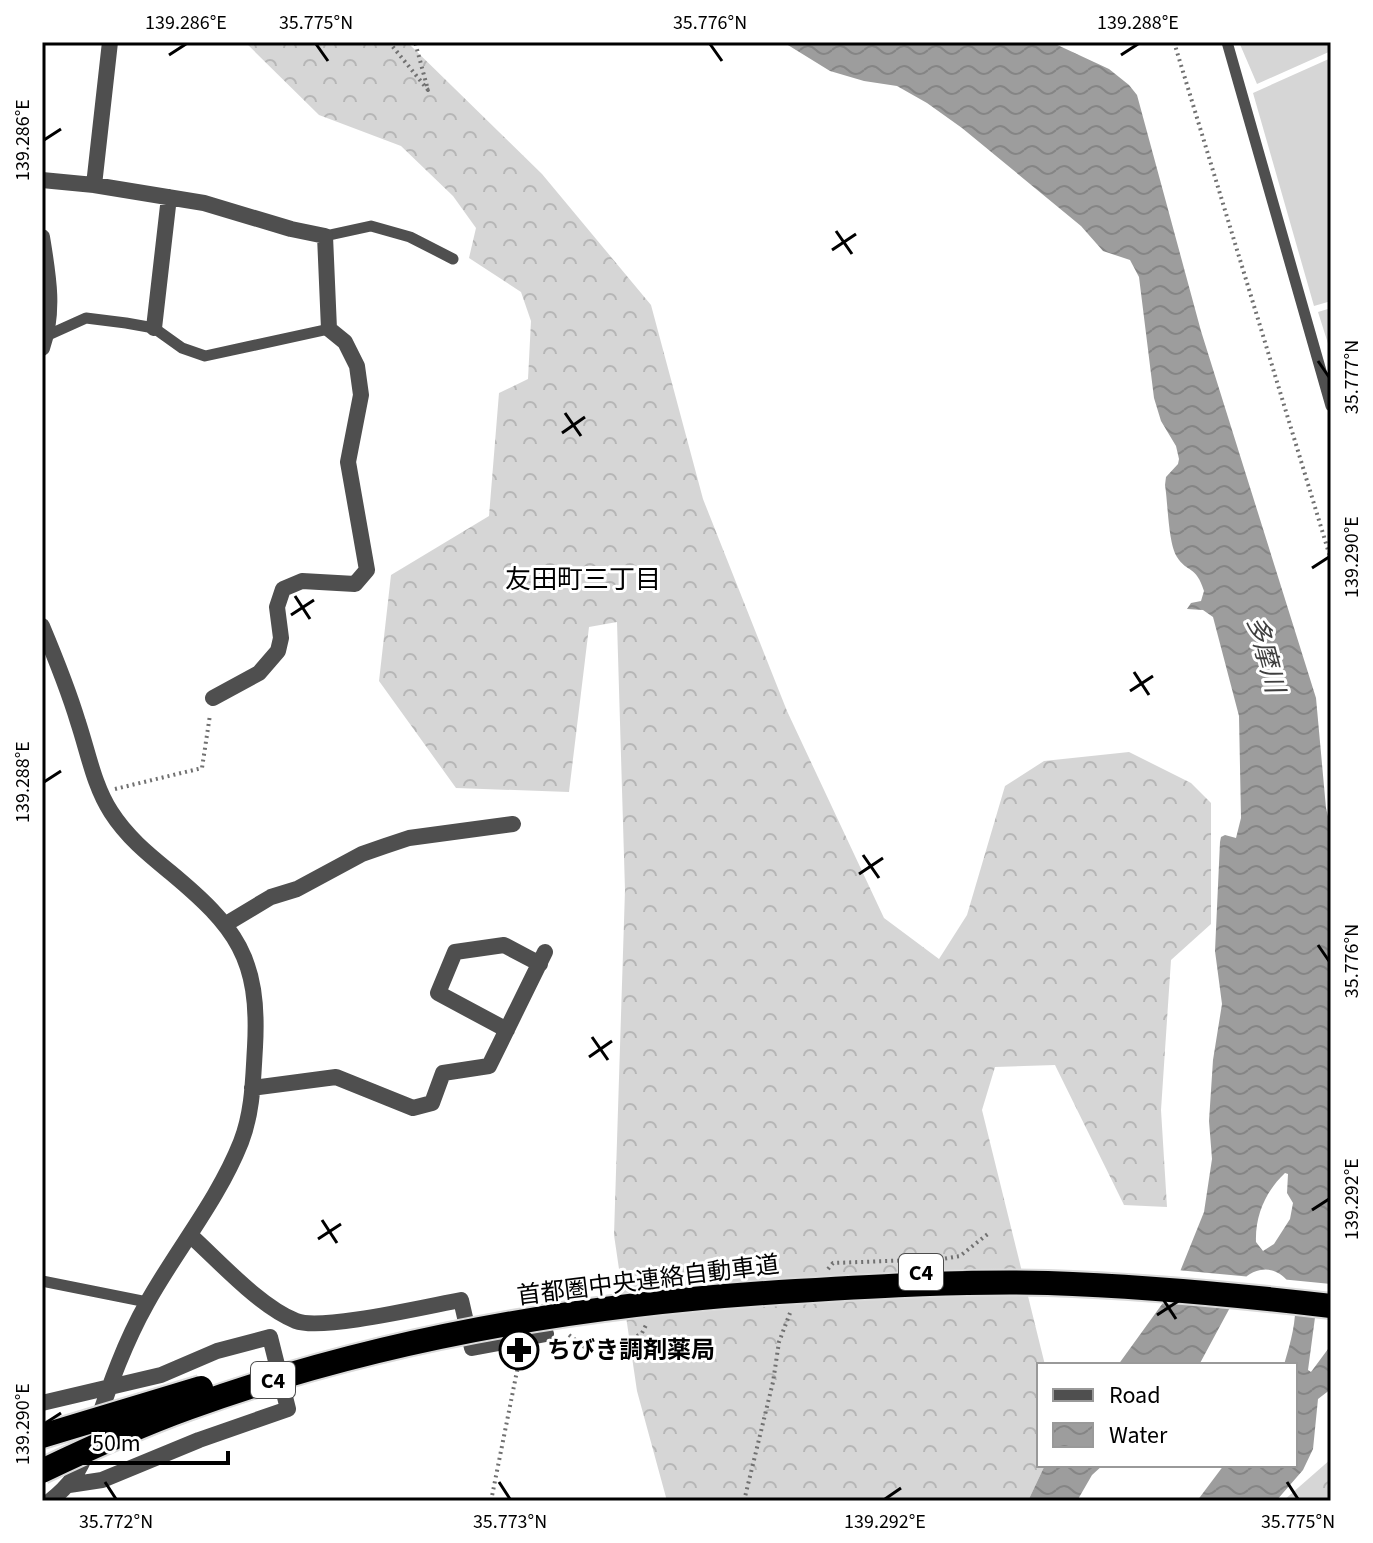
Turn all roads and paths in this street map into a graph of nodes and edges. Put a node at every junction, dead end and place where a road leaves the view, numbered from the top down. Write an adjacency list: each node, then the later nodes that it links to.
1 (110, 42): 7 (street)
2 (389, 42): 3 (path)
3 (415, 42)
4 (1174, 42): 16 (path)
5 (1227, 42): 15 (lane)
6 (42, 180): 7 (street)
7 (94, 185): 8 (street)
8 (169, 197): 9 (street); 12 (street)
9 (325, 236): 11 (lane); 13 (street)
10 (42, 237): 14 (street)
11 (453, 259)
12 (154, 328): 13 (lane); 14 (lane)
13 (329, 329): 18 (street)
14 (44, 342)
15 (1331, 406)
16 (1331, 560)
17 (42, 626): 19 (street)
18 (213, 698): 19 (path)
19 (101, 793): 21 (street)
20 (513, 824): 21 (street)
21 (226, 924): 23 (street)
22 (507, 1030): 22 (street); 23 (street)
23 (252, 1088): 24 (street)
24 (190, 1235): 27 (street); 30 (street)
25 (42, 1281): 27 (lane)
26 (1331, 1294): 33 (highway, 首都圏中央連絡自動車道 / C4, bridge)
27 (147, 1302): 31 (street)
28 (1331, 1306): 34 (highway, 首都圏中央連絡自動車道 / C4, bridge)
29 (792, 1310): 38 (path)
30 (546, 1334): 37 (path)
31 (108, 1390): 32 (street); 35 (street); 35 (street)
32 (42, 1403)
33 (42, 1436)
34 (42, 1471)
35 (69, 1485): 36 (street)
36 (50, 1501)
37 (491, 1501)
38 (744, 1501)

